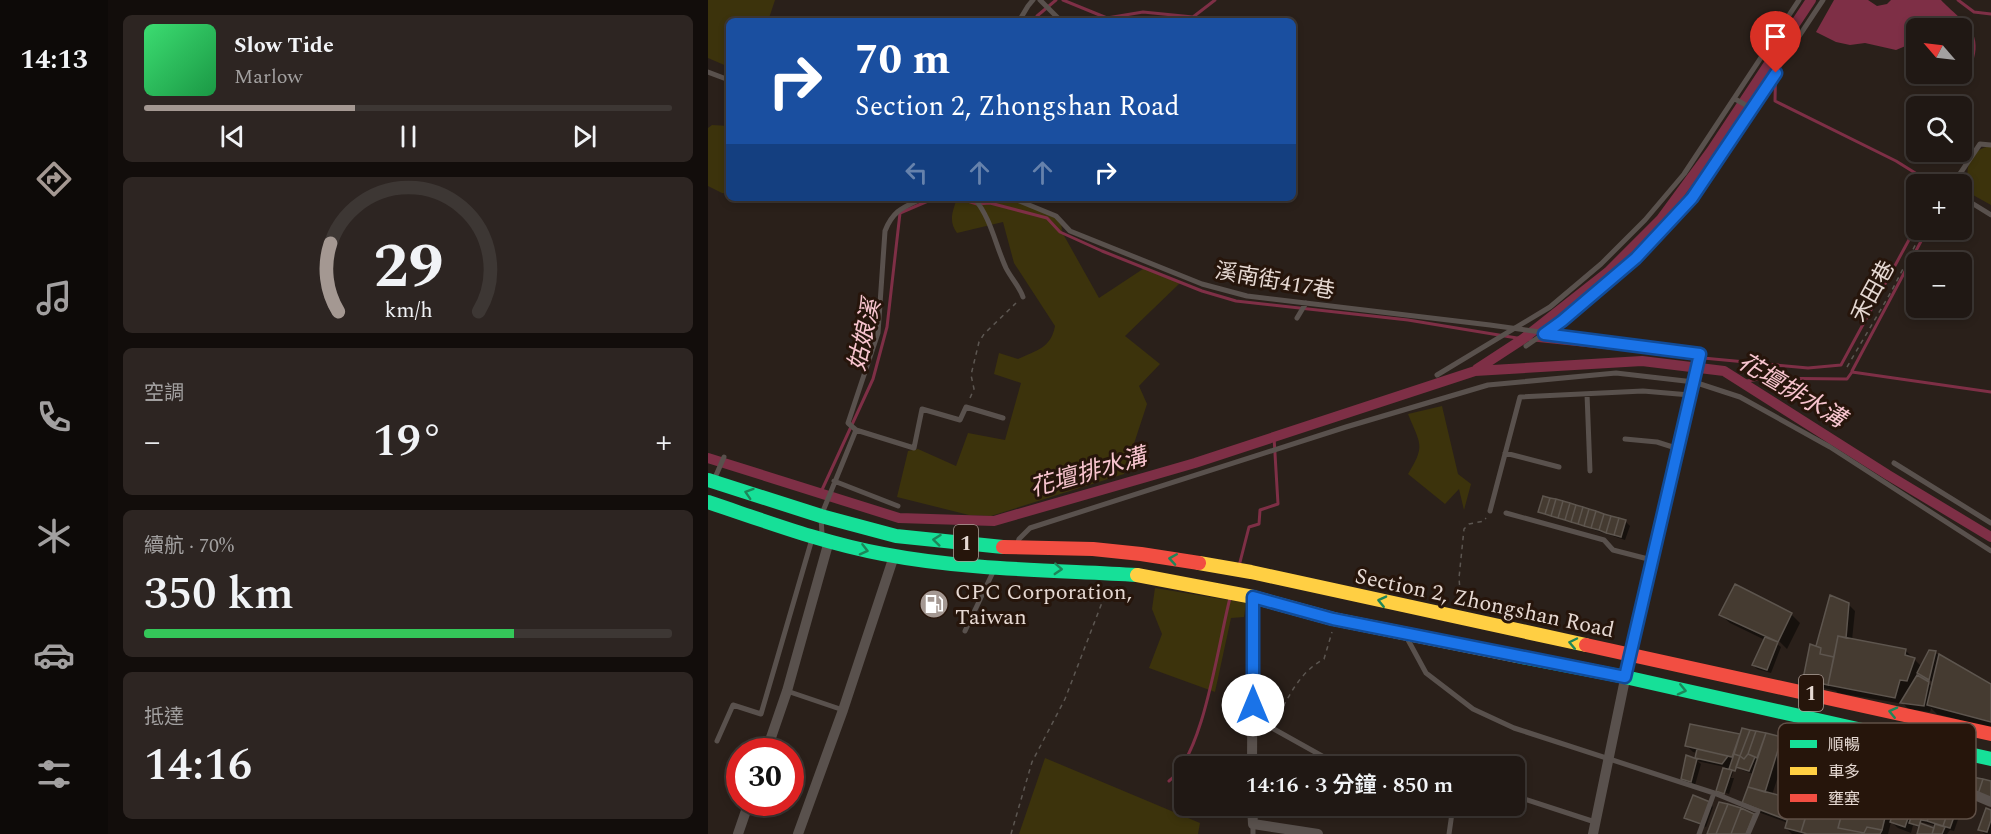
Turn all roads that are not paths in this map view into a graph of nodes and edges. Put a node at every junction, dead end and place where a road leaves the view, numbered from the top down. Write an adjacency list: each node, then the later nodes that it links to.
1 (1033, 0): 5 (lane)
2 (1040, 0): 6 (lane)
3 (1799, 0): 9 (lane)
4 (1823, 0): 10 (lane)
5 (1021, 18)
6 (1058, 18)
7 (708, 72): 8 (lane)
8 (726, 79)
9 (1735, 99): 10 (lane); 21 (lane)
10 (1753, 109): 22 (lane)
11 (1991, 145): 12 (lane)
12 (1960, 174)
13 (918, 201): 30 (lane)
14 (977, 201): 18 (lane)
15 (1019, 201): 19 (lane, 溪南街417巷)
16 (1972, 203): 17 (lane)
17 (1991, 215)
18 (1023, 297)
19 (1306, 303): 20 (lane); 21 (lane, 溪南街417巷)
20 (1297, 318)
21 (1515, 330): 22 (lane, 溪南街417巷); 25 (lane)
22 (1544, 334): 23 (lane); 24 (lane, 溪南街417巷)
23 (1527, 346)
24 (1700, 354): 26 (street)
25 (1437, 375)
26 (1694, 382): 28 (street); 47 (lane); 48 (lane)
27 (1587, 394): 28 (lane); 33 (lane); 37 (lane)
28 (1691, 395): 32 (street)
29 (1003, 418): 30 (lane)
30 (856, 430): 39 (lane)
31 (1625, 440): 32 (lane)
32 (1678, 448): 50 (street)
33 (1505, 453): 36 (lane); 42 (lane)
34 (724, 457): 38 (lane)
35 (1894, 463): 45 (lane)
36 (1559, 467)
37 (1590, 471)
38 (711, 481): 44 (main road, 1, one-way to 38)
39 (834, 481): 41 (lane); 44 (lane)
40 (708, 502): 46 (main road, 1)
41 (898, 506)
42 (1490, 511)
43 (1506, 513): 50 (lane)
44 (821, 516): 46 (lane); 47 (main road, 1, one-way to 44)
45 (1991, 523)
46 (821, 539): 49 (main road, 1, one-way to 49); 57 (street); 65 (lane)
47 (1017, 548): 53 (main road, Section 2, Zhongshan Road / 1, one-way to 47)
48 (1991, 551)
49 (894, 556): 51 (main road, 1); 58 (street)
50 (1652, 560): 56 (street)
51 (996, 566): 52 (main road, 1, one-way to 52); 54 (lane)
52 (1249, 596): 53 (main road, Section 2, Zhongshan Road / 1); 61 (street)
53 (1333, 605): 55 (main road, Section 2, Zhongshan Road / 1); 56 (main road, Section 2, Zhongshan Road / 1, one-way to 53)
54 (965, 631)
55 (1404, 633): 56 (main road, Section 2, Zhongshan Road / 1); 69 (lane)
56 (1627, 666): 59 (main road, Section 2, Zhongshan Road / 1, one-way to 59); 60 (main road, Section 2, Zhongshan Road / 1, one-way to 56); 69 (street)
57 (787, 691): 58 (lane); 64 (street)
58 (843, 710): 80 (street)
59 (1835, 723)
60 (1932, 723)
61 (1252, 727): 66 (street); 67 (lane)
62 (1976, 731): 63 (main road, Section 2, Zhongshan Road / 1, one-way to 62)
63 (1991, 734)
64 (771, 738)
65 (717, 741)
66 (1252, 756)
67 (1322, 756)
68 (1976, 756): 70 (main road, Section 2, Zhongshan Road / 1)
69 (1609, 759): 71 (lane); 77 (street)
70 (1991, 759)
71 (1714, 793): 84 (lane); 85 (lane)
72 (1976, 796): 74 (street)
73 (1525, 799): 77 (lane)
74 (1991, 802)
75 (744, 816): 79 (street)
76 (1452, 816): 82 (lane)
77 (1595, 822): 83 (street)
78 (1253, 829): 81 (street)
79 (738, 834)
80 (798, 834)
81 (1318, 834)
82 (1449, 834)
83 (1593, 834)
84 (1699, 834)
85 (1748, 834)

